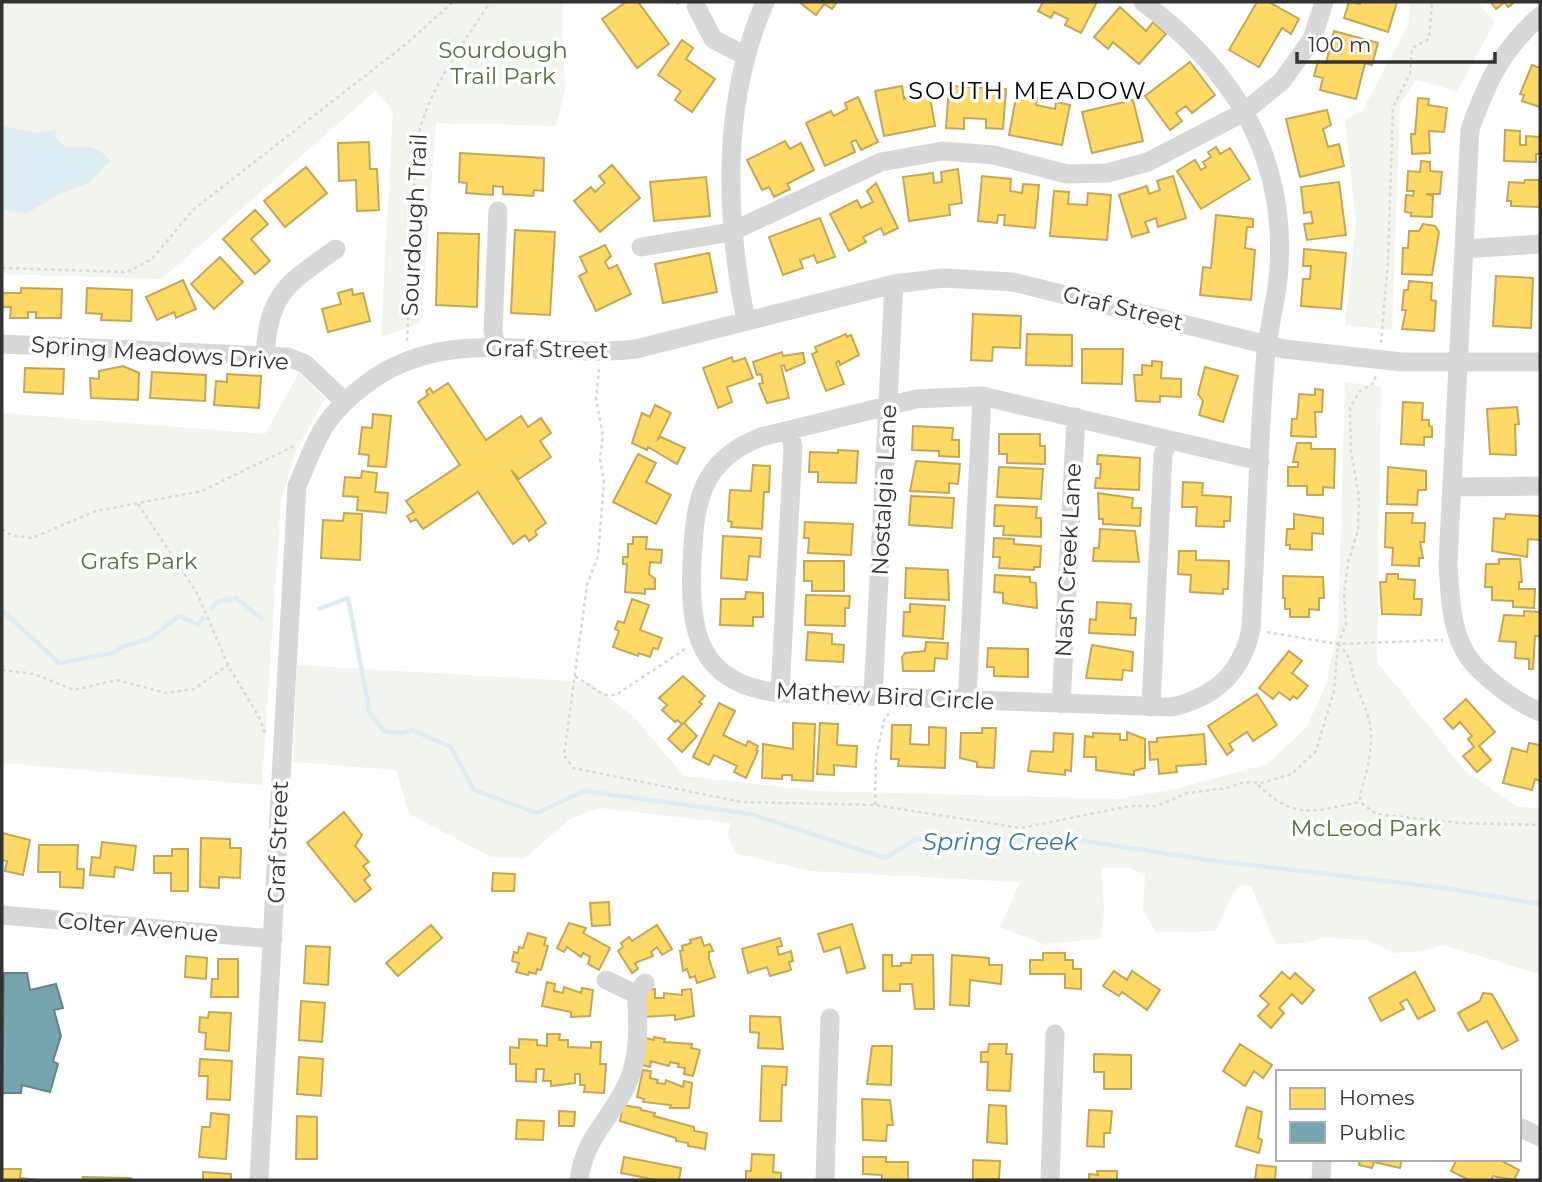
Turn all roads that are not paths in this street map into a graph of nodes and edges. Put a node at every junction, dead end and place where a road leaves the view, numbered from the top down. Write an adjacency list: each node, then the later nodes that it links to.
1 (765, 2): 6 (street)
2 (1143, 2): 7 (street, Mathew Bird Circle)
3 (1324, 2): 7 (street)
4 (696, 6): 6 (street)
5 (1540, 16): 13 (street)
6 (746, 56): 9 (street)
7 (1244, 112): 9 (street); 17 (street, Mathew Bird Circle)
8 (498, 211): 18 (street)
9 (731, 232): 11 (street); 15 (street)
10 (1540, 244): 13 (street)
11 (641, 247)
12 (336, 249): 19 (street)
13 (1464, 249): 20 (street)
14 (894, 284): 15 (street, Graf Street); 17 (street, Graf Street); 24 (street, Nostalgia Lane)
15 (746, 321): 18 (street, Graf Street)
16 (2, 344): 19 (street, Spring Meadows Drive)
17 (1266, 345): 20 (street, Graf Street); 28 (street, Mathew Bird Circle)
18 (496, 347): 23 (street, Graf Street)
19 (265, 356): 23 (street, Spring Meadows Drive)
20 (1458, 362): 21 (street, Graf Street); 30 (street)
21 (1540, 362)
22 (982, 396): 24 (street, Mathew Bird Circle); 25 (street, Mathew Bird Circle); 33 (street)
23 (344, 401): 38 (street, Graf Street)
24 (888, 405): 26 (street, Mathew Bird Circle); 32 (street, Nostalgia Lane)
25 (1076, 416): 27 (street, Mathew Bird Circle); 34 (street, Nash Creek Lane)
26 (789, 430): 31 (street); 31 (street, Mathew Bird Circle)
27 (1168, 440): 28 (street, Mathew Bird Circle); 35 (street)
28 (1260, 461): 35 (street, Mathew Bird Circle)
29 (1540, 486): 30 (street)
30 (1452, 487): 36 (street)
31 (780, 693): 32 (street, Mathew Bird Circle)
32 (873, 696): 33 (street, Mathew Bird Circle)
33 (967, 701): 34 (street, Mathew Bird Circle)
34 (1061, 704): 35 (street, Mathew Bird Circle)
35 (1151, 707)
36 (1540, 712)
37 (2, 915): 38 (street, Colter Avenue)
38 (273, 939): 45 (street, Graf Street)
39 (606, 980): 46 (street)
40 (831, 1018): 47 (street)
41 (1055, 1034): 48 (street)
42 (1521, 1127): 43 (street)
43 (1540, 1137)
44 (1322, 1161): 49 (street)
45 (259, 1180)
46 (579, 1180)
47 (825, 1180)
48 (1050, 1180)
49 (1321, 1180)

